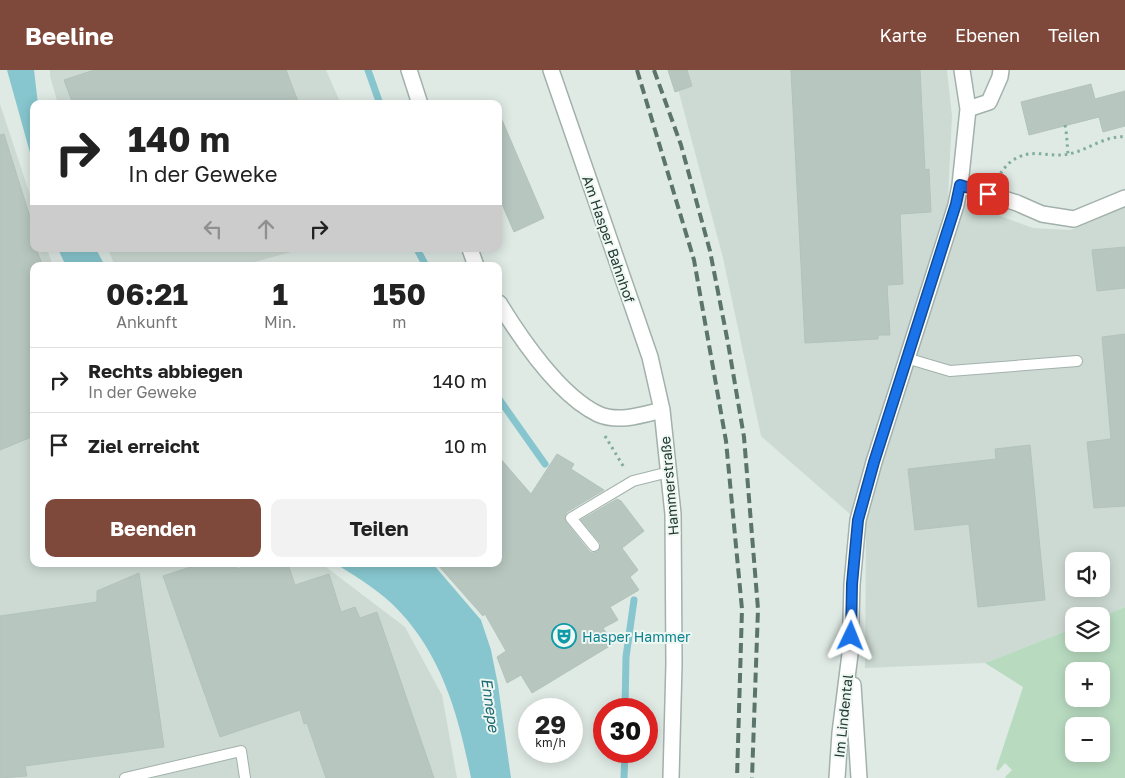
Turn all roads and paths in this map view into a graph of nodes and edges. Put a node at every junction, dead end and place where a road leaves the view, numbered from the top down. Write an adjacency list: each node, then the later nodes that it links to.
1 (409, 70): 5 (street)
2 (551, 70): 17 (street, Am Hasper Bahnhof)
3 (962, 70): 6 (street, Im Lindental)
4 (1001, 70): 6 (street)
5 (419, 100)
6 (968, 109): 10 (street, Im Lindental)
7 (1065, 125): 9 (path)
8 (1125, 137): 9 (path)
9 (1068, 154): 11 (path)
10 (960, 185): 11 (street); 14 (street, Im Lindental)
11 (988, 194): 12 (street)
12 (1125, 198)
13 (502, 308): 16 (street)
14 (906, 358): 15 (lane); 21 (street, Im Lindental)
15 (1077, 361)
16 (588, 407): 17 (street); 19 (path)
17 (662, 410): 18 (street, Hammerstraße)
18 (669, 472): 19 (lane); 24 (street, Hammerstraße)
19 (633, 481): 20 (lane)
20 (594, 546)
21 (850, 654): 25 (street, Im Lindental); 26 (street, Im Lindental)
22 (125, 778): 23 (lane)
23 (245, 778)
24 (671, 778)
25 (837, 778)
26 (860, 778)

